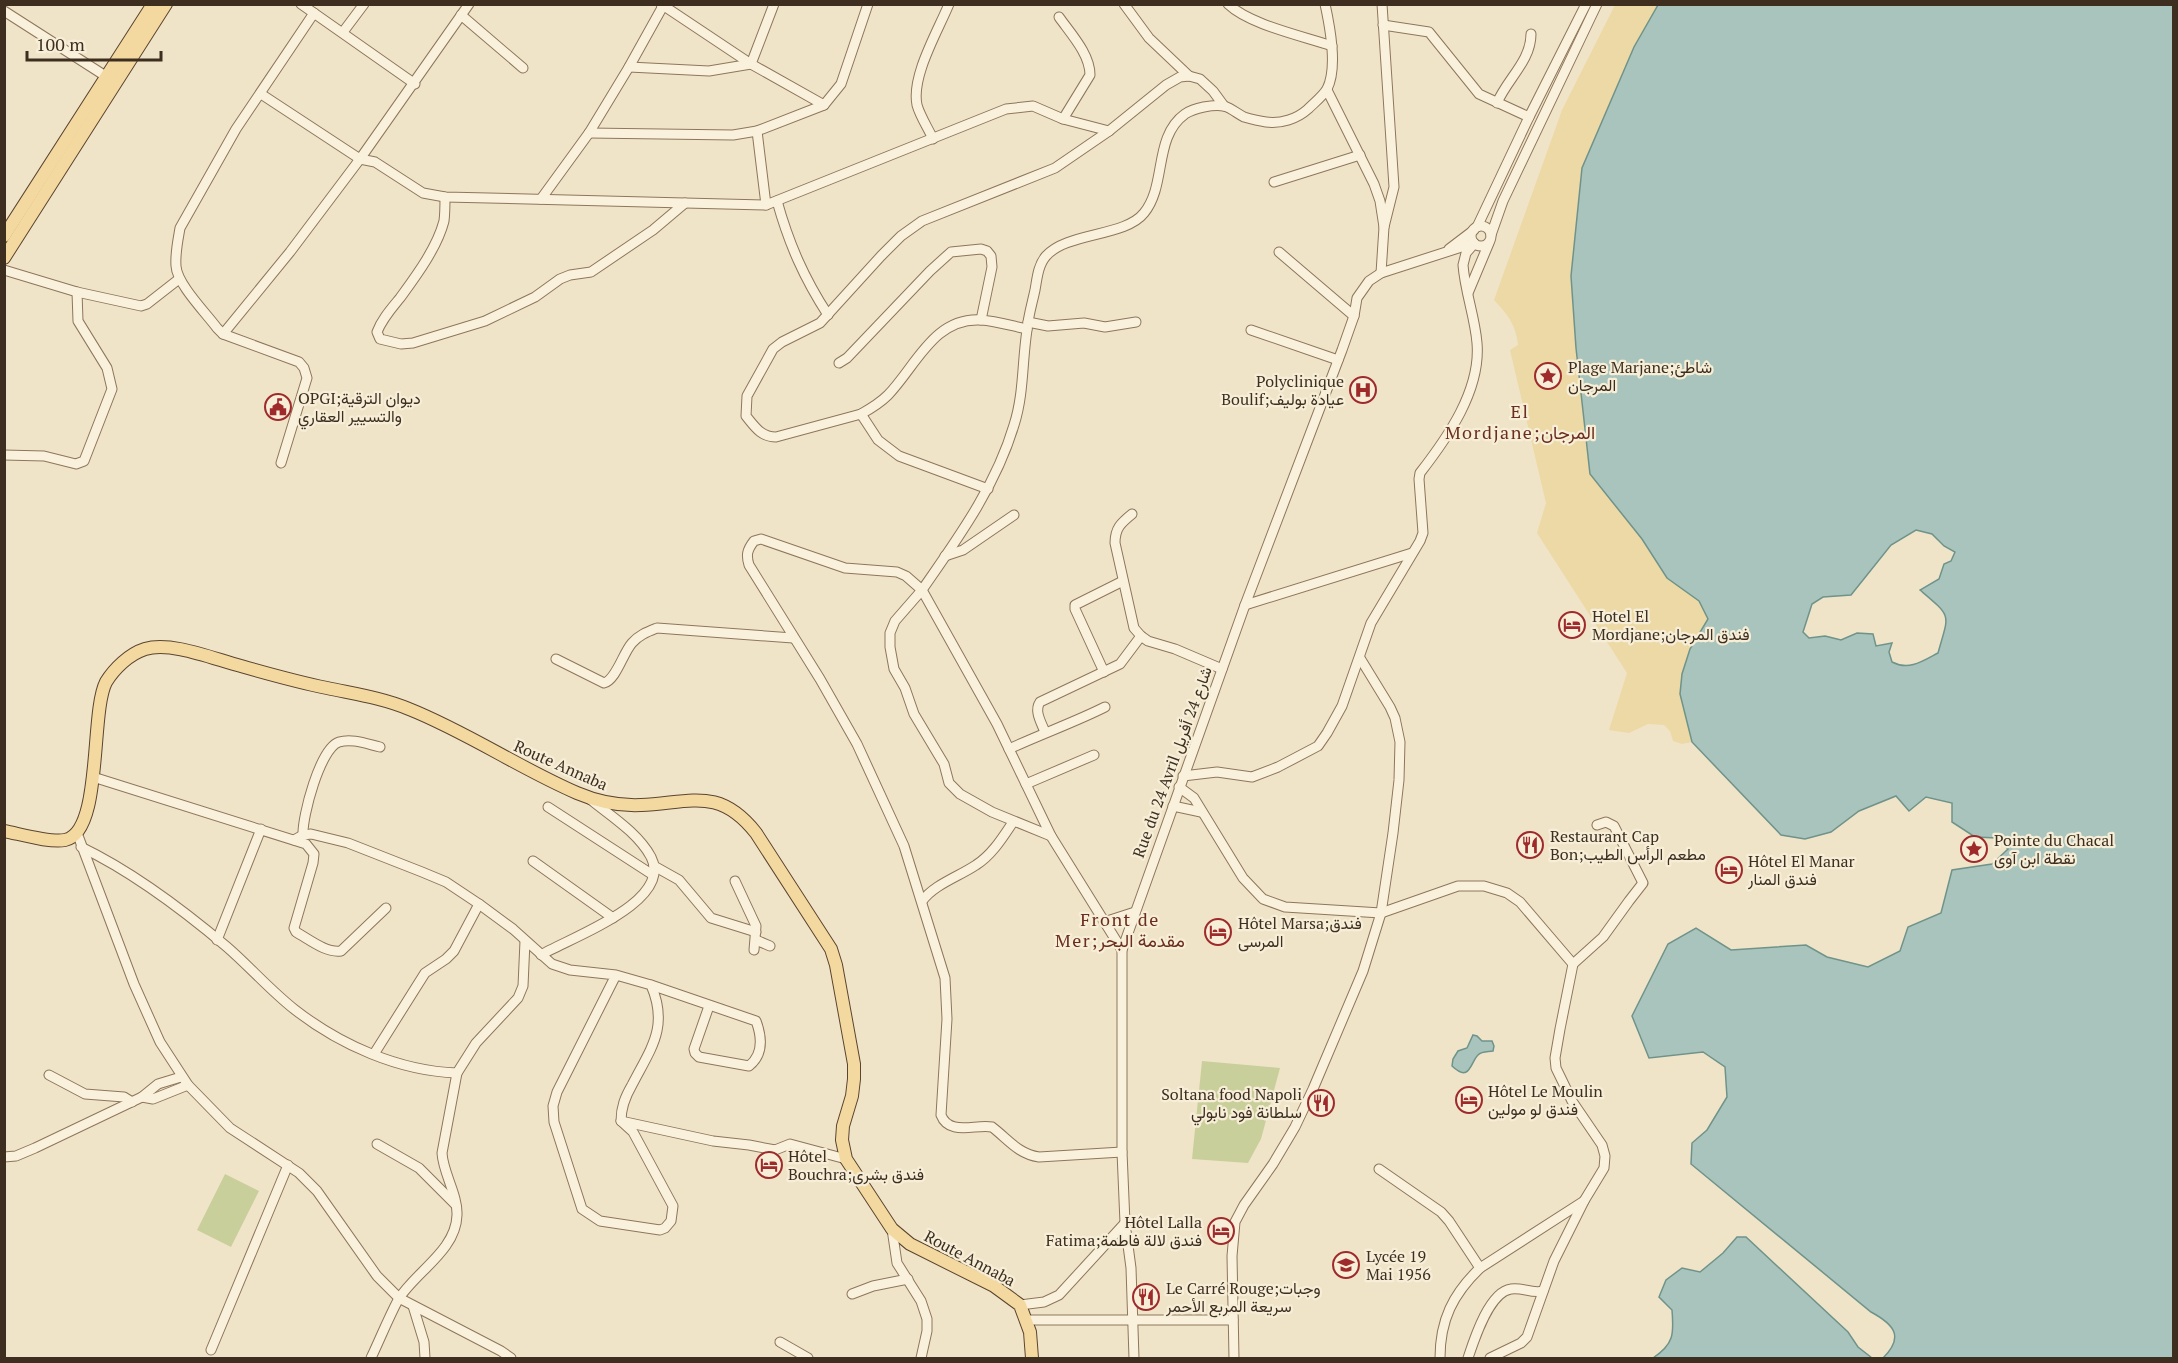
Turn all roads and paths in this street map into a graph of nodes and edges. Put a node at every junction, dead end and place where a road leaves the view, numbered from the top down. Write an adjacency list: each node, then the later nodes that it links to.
1 (153, 4): 28 (main road)
2 (166, 4): 56 (main road)
3 (301, 4): 17 (street)
4 (364, 4): 21 (street)
5 (469, 4): 18 (street)
6 (774, 4): 24 (street)
7 (868, 4): 33 (street)
8 (950, 4): 40 (street)
9 (1124, 4): 27 (street)
10 (1228, 4): 23 (street)
11 (1325, 4): 23 (street)
12 (1382, 4): 20 (street)
13 (1586, 4): 35 (street)
14 (1597, 4): 52 (street)
15 (662, 5): 24 (street); 25 (street)
16 (4, 11): 28 (street)
17 (314, 13): 21 (street); 31 (street)
18 (461, 15): 26 (street); 29 (street)
19 (1059, 17): 36 (street)
20 (1383, 25): 32 (street); 49 (street)
21 (343, 32): 29 (street)
22 (1531, 34): 32 (street)
23 (1332, 46): 30 (street)
24 (751, 64): 25 (street); 33 (street)
25 (629, 67): 39 (street)
26 (523, 68)
27 (1189, 76): 34 (street); 38 (street)
28 (107, 77): 51 (main road)
29 (415, 84): 42 (street)
30 (1327, 90): 34 (street); 41 (street)
31 (261, 94): 42 (street); 59 (street)
32 (1497, 103): 35 (street)
33 (824, 105): 37 (street)
34 (1224, 106): 66 (street)
35 (1529, 117): 50 (street)
36 (1064, 119): 38 (street); 40 (street)
37 (757, 131): 39 (street); 48 (street)
38 (1109, 131): 62 (street)
39 (589, 133): 45 (street)
40 (933, 139): 46 (street)
41 (1360, 155): 43 (street); 49 (street)
42 (360, 159): 44 (street); 68 (street)
43 (1274, 183)
44 (445, 197): 45 (street); 47 (street)
45 (541, 200): 47 (street)
46 (777, 201): 48 (street); 62 (street)
47 (685, 203): 48 (street)
48 (766, 205)
49 (1384, 227): 58 (street)
50 (1476, 228): 52 (street); 53 (street); 55 (street)
51 (4, 236)
52 (1490, 239): 53 (street); 61 (street)
53 (1474, 243): 55 (street, Rue du 24 Avril شارع 24 أفريل); 61 (street)
54 (1279, 252): 63 (street)
55 (1445, 252): 58 (street, Rue du 24 Avril شارع 24 أفريل)
56 (4, 258)
57 (4, 270): 60 (street)
58 (1381, 273): 63 (street, Rue du 24 Avril شارع 24 أفريل)
59 (179, 279): 60 (street); 68 (street)
60 (77, 292): 72 (street)
61 (1467, 296): 77 (street)
62 (828, 315): 71 (street)
63 (1354, 316): 69 (street, Rue du 24 Avril شارع 24 أفريل)
64 (981, 320): 66 (street); 70 (street); 71 (street)
65 (1136, 322): 66 (street)
66 (1028, 326): 74 (street)
67 (1251, 330): 69 (street)
68 (224, 334): 73 (street)
69 (1338, 360): 81 (street, Rue du 24 Avril شارع 24 أفريل)
70 (839, 363)
71 (861, 414): 74 (street)
72 (4, 454)
73 (281, 463)
74 (988, 489): 78 (street)
75 (1132, 514): 79 (street)
76 (1014, 515): 78 (street)
77 (1412, 553): 81 (street); 85 (street)
78 (945, 556): 80 (street)
79 (1123, 581): 82 (street); 87 (street)
80 (922, 590): 83 (street); 91 (street); 101 (street)
81 (1245, 605): 86 (street, Rue du 24 Avril شارع 24 أفريل)
82 (1141, 636): 86 (street); 87 (street)
83 (794, 638): 84 (street); 112 (street)
84 (556, 658)
85 (1360, 658): 93 (street); 116 (street)
86 (1222, 669): 93 (street, Rue du 24 Avril شارع 24 أفريل)
87 (1104, 672): 89 (street)
88 (1105, 707): 89 (street)
89 (1045, 732): 91 (street)
90 (380, 747): 107 (street)
91 (1009, 749): 95 (street)
92 (1094, 754): 95 (street)
93 (1183, 776): 96 (street, Rue du 24 Avril شارع 24 أفريل)
94 (93, 777): 97 (main road, Route Annaba); 103 (street); 105 (main road, Route Annaba)
95 (1026, 784): 106 (street)
96 (1179, 787): 98 (street, Rue du 24 Avril شارع 24 أفريل); 100 (street)
97 (589, 798): 110 (street); 140 (main road, Route Annaba)
98 (1173, 806): 100 (street); 115 (street, Rue du 24 Avril شارع 24 أفريل)
99 (548, 807): 110 (street)
100 (1201, 812): 116 (street)
101 (1014, 822): 106 (street); 112 (street)
102 (1597, 825): 125 (street)
103 (261, 829): 107 (street); 119 (street)
104 (4, 831): 105 (main road)
105 (77, 833): 108 (street)
106 (1051, 836): 118 (street)
107 (299, 837): 113 (street); 114 (street)
108 (81, 847): 119 (street); 132 (street)
109 (533, 861): 117 (street)
110 (654, 870): 117 (street); 121 (street)
111 (735, 881): 121 (street)
112 (922, 902): 138 (street)
113 (479, 904): 120 (street); 129 (street)
114 (386, 908)
115 (1135, 912): 118 (street); 123 (street, Rue du 24 Avril شارع 24 أفريل)
116 (1381, 913): 125 (street); 156 (street)
117 (613, 918): 124 (street)
118 (1104, 922): 123 (street)
119 (217, 940): 129 (street)
120 (525, 941): 124 (street); 130 (street)
121 (755, 941): 122 (street)
122 (770, 946)
123 (1122, 950): 138 (street, Rue du 24 Avril شارع 24 أفريل)
124 (541, 955): 126 (street)
125 (1573, 964): 143 (street)
126 (616, 975): 127 (street); 136 (street)
127 (651, 985): 128 (street); 136 (street)
128 (709, 1006): 128 (street)
129 (374, 1054): 130 (street)
130 (457, 1074): 144 (street)
131 (49, 1075): 135 (street)
132 (181, 1077): 133 (street); 134 (street)
133 (188, 1085): 134 (street); 141 (street)
134 (142, 1097): 135 (street)
135 (132, 1102): 139 (street)
136 (621, 1120): 140 (street)
137 (376, 1144): 144 (street)
138 (1122, 1152): 145 (street, Rue du 24 Avril شارع 24 أفريل)
139 (4, 1157)
140 (846, 1159): 146 (main road, Route Annaba)
141 (288, 1165): 151 (street); 158 (street)
142 (1379, 1169): 147 (street)
143 (1584, 1201): 147 (street); 149 (street)
144 (455, 1205): 151 (street)
145 (1125, 1223): 152 (street); 154 (street, Rue du 24 Avril شارع 24 أفريل)
146 (892, 1229): 148 (street); 152 (main road, Route Annaba)
147 (1480, 1268): 167 (street)
148 (908, 1279): 150 (street); 163 (street)
149 (1543, 1291): 168 (street); 169 (street)
150 (852, 1294)
151 (399, 1298): 153 (street); 159 (street)
152 (1020, 1305): 155 (main road, Route Annaba)
153 (413, 1306): 160 (street); 161 (street)
154 (1132, 1319): 155 (street); 156 (street); 165 (street, Rue du 24 Avril شارع 24 أفريل)
155 (1027, 1320): 164 (main road, Route Annaba)
156 (1233, 1320): 166 (street)
157 (780, 1342): 162 (street)
158 (211, 1350)
159 (371, 1359)
160 (425, 1359)
161 (511, 1359)
162 (808, 1359)
163 (921, 1359)
164 (1032, 1359)
165 (1134, 1359)
166 (1234, 1359)
167 (1440, 1359)
168 (1468, 1359)
169 (1490, 1359)

